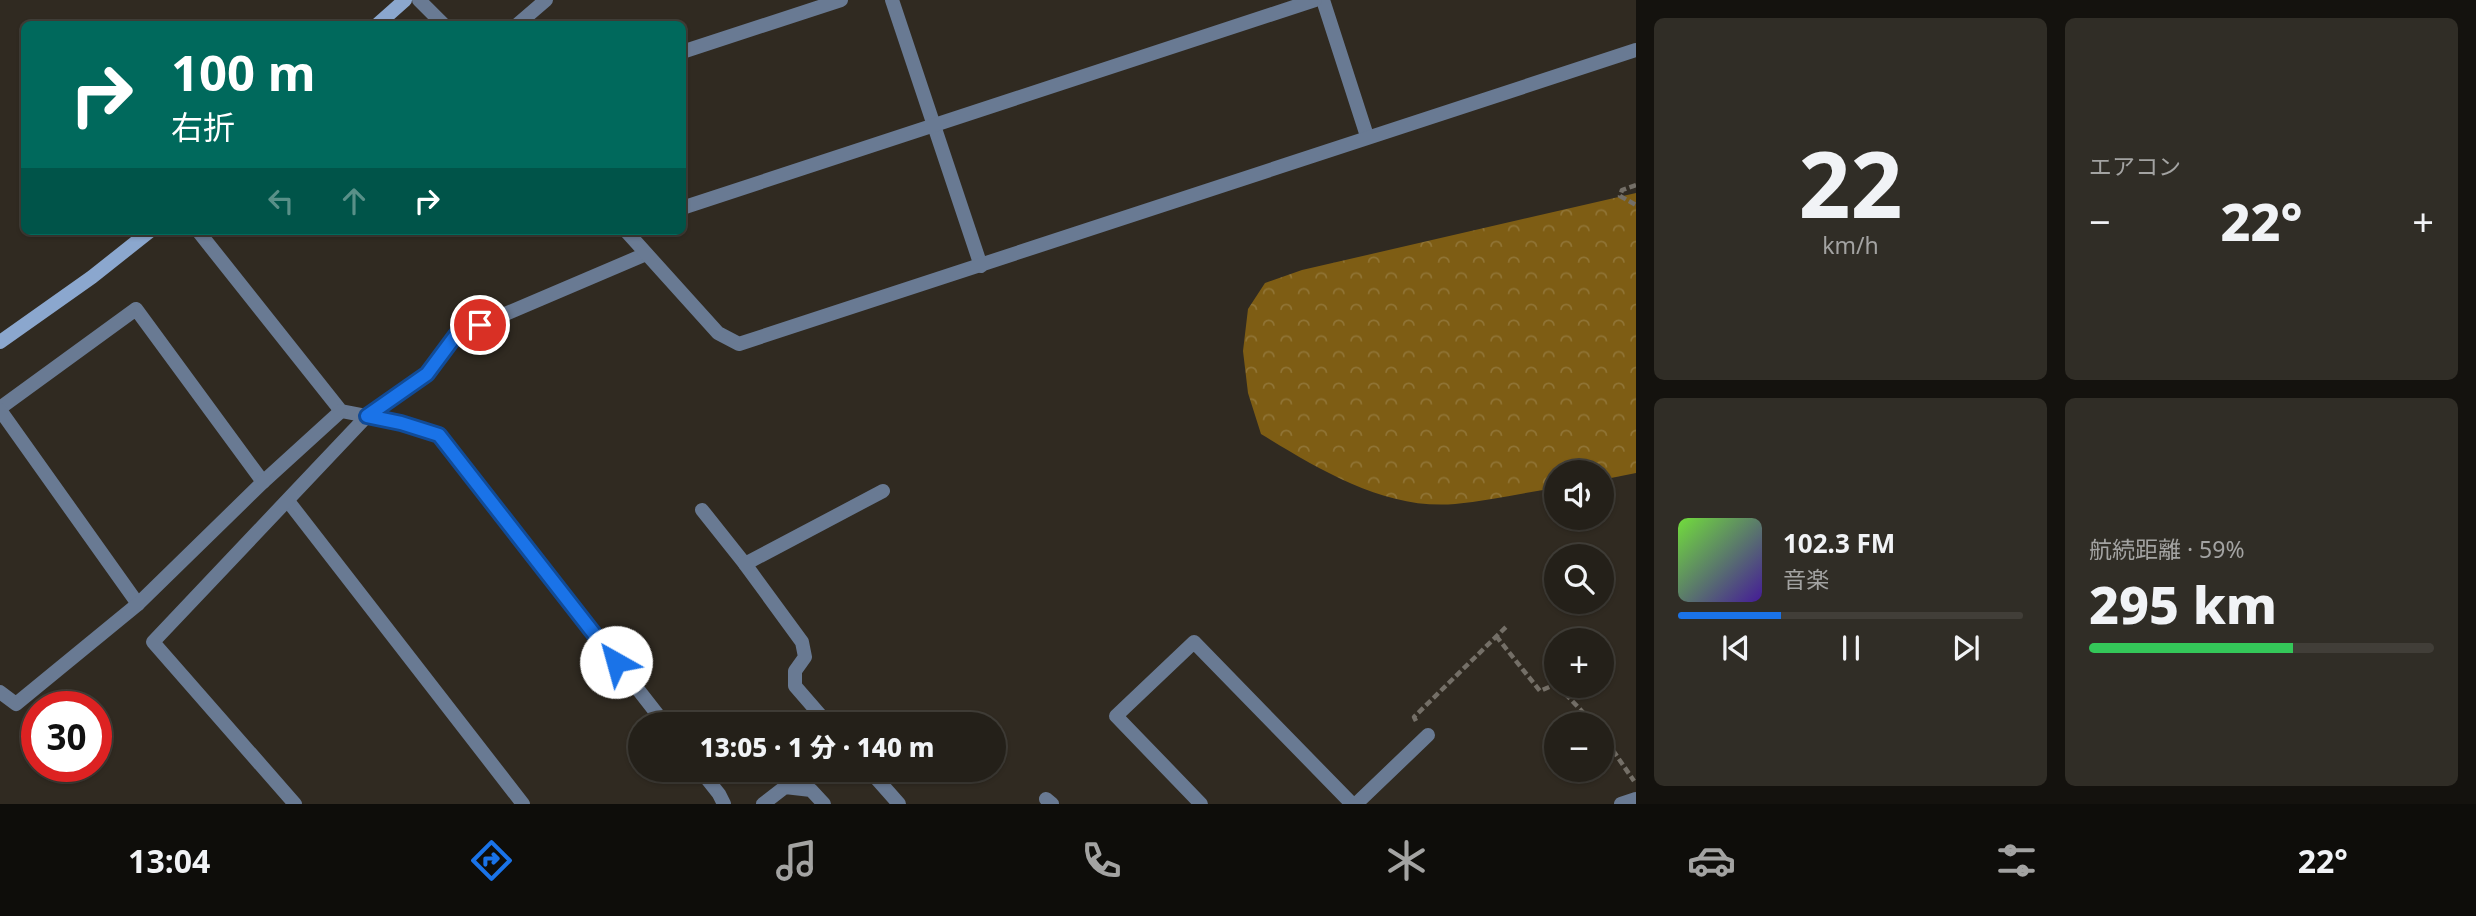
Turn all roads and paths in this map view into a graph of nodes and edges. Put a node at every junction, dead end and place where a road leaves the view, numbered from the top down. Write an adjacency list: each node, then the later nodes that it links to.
1 (405, 0): 8 (street)
2 (419, 0): 9 (street)
3 (546, 0): 10 (street)
4 (841, 0): 12 (street)
5 (892, 0): 13 (street)
6 (1315, 0): 13 (street)
7 (1323, 0): 14 (street)
8 (381, 21)
9 (440, 21)
10 (522, 21)
11 (1636, 50): 14 (street)
12 (686, 51)
13 (934, 126): 17 (street); 22 (street)
14 (1367, 136): 22 (street)
15 (1636, 185): 16 (path)
16 (1636, 205)
17 (686, 207)
18 (145, 235): 23 (street)
19 (201, 235): 25 (street)
20 (629, 235): 21 (street)
21 (646, 254): 22 (street); 26 (street)
22 (981, 266)
23 (0, 342)
24 (0, 409): 27 (street); 32 (street)
25 (341, 411): 26 (street); 27 (street)
26 (367, 416): 29 (street); 38 (street)
27 (263, 482): 32 (street)
28 (883, 491): 31 (street)
29 (288, 500): 47 (street); 48 (street)
30 (702, 510): 31 (street)
31 (745, 564): 39 (street)
32 (138, 604): 36 (street)
33 (1507, 626): 34 (path)
34 (1496, 636): 35 (path); 41 (path)
35 (1544, 690)
36 (0, 692)
37 (1569, 698): 40 (path)
38 (656, 712)
39 (817, 712)
40 (1583, 712)
41 (1428, 735): 54 (street)
42 (1614, 752): 45 (path)
43 (710, 782): 49 (street)
44 (880, 782): 52 (street)
45 (1636, 785)
46 (1636, 799): 55 (street)
47 (295, 804)
48 (523, 804)
49 (723, 804)
50 (763, 804): 51 (street)
51 (824, 804)
52 (899, 804)
53 (1200, 804): 54 (street)
54 (1354, 804)
55 (1620, 804)

